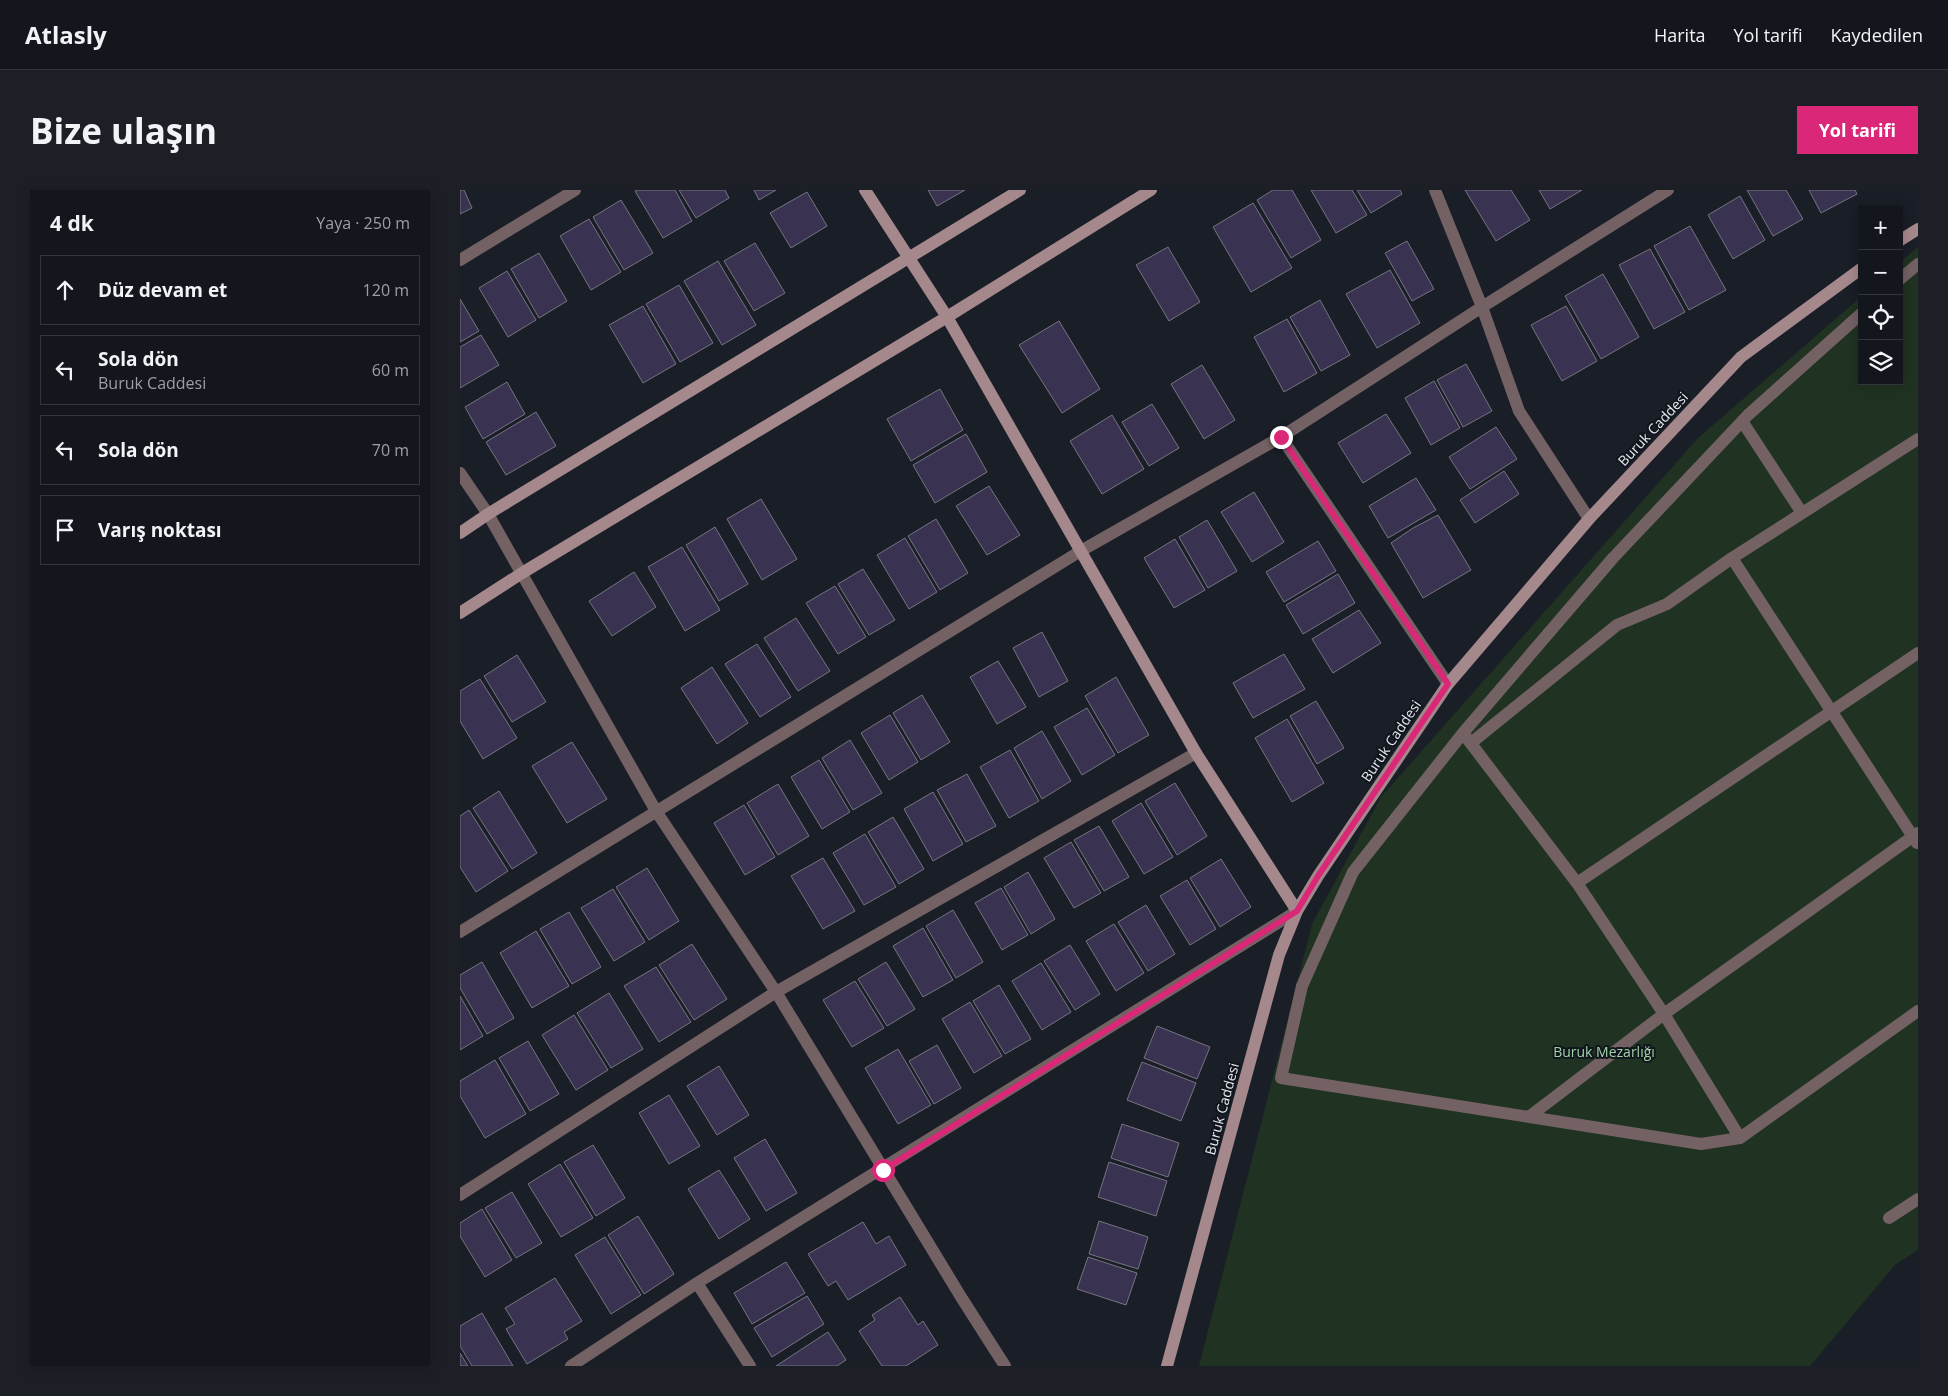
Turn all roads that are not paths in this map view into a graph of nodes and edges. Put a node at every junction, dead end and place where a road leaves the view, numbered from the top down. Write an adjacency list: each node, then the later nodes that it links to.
1 (575, 190): 7 (street)
2 (865, 190): 10 (main road)
3 (1020, 190): 10 (main road)
4 (1151, 190): 16 (main road)
5 (1435, 190): 15 (street)
6 (1668, 190): 15 (street)
7 (556, 195): 11 (street)
8 (1918, 229): 9 (main road)
9 (1903, 238)
10 (908, 258): 16 (main road); 23 (main road)
11 (460, 260)
12 (1918, 264): 14 (street)
13 (1858, 271): 24 (main road, Buruk Caddesi)
14 (1903, 277)
15 (1482, 307): 19 (street); 24 (street)
16 (947, 317): 26 (main road); 28 (main road)
17 (1858, 317): 18 (street)
18 (1742, 422): 22 (street); 33 (street)
19 (1281, 437): 26 (street); 31 (street)
20 (1918, 439): 22 (street)
21 (460, 473): 23 (street)
22 (1802, 512): 27 (street)
23 (488, 514): 25 (main road); 28 (street)
24 (1589, 519): 31 (main road, Buruk Caddesi)
25 (460, 533)
26 (1079, 552): 34 (main road); 35 (street)
27 (1732, 558): 32 (street); 33 (street)
28 (522, 573): 29 (main road); 35 (street)
29 (460, 612)
30 (1918, 653): 32 (street)
31 (1448, 684): 38 (main road, Buruk Caddesi)
32 (1832, 711): 36 (street); 37 (street)
33 (1467, 738): 37 (street); 43 (street)
34 (1196, 753): 38 (main road); 40 (street)
35 (656, 811): 39 (street); 40 (street)
36 (1917, 838): 42 (street)
37 (1577, 883): 42 (street)
38 (1297, 911): 45 (street); 53 (main road, Buruk Caddesi)
39 (460, 932)
40 (776, 992): 45 (street); 46 (street)
41 (1918, 1011): 44 (street)
42 (1664, 1014): 43 (street); 44 (street)
43 (1530, 1116): 44 (street)
44 (1740, 1138)
45 (883, 1170): 49 (street); 52 (street)
46 (460, 1195)
47 (1918, 1199): 48 (street)
48 (1889, 1218)
49 (697, 1284): 50 (street); 51 (street)
50 (571, 1366)
51 (750, 1366)
52 (1006, 1366)
53 (1167, 1366)

